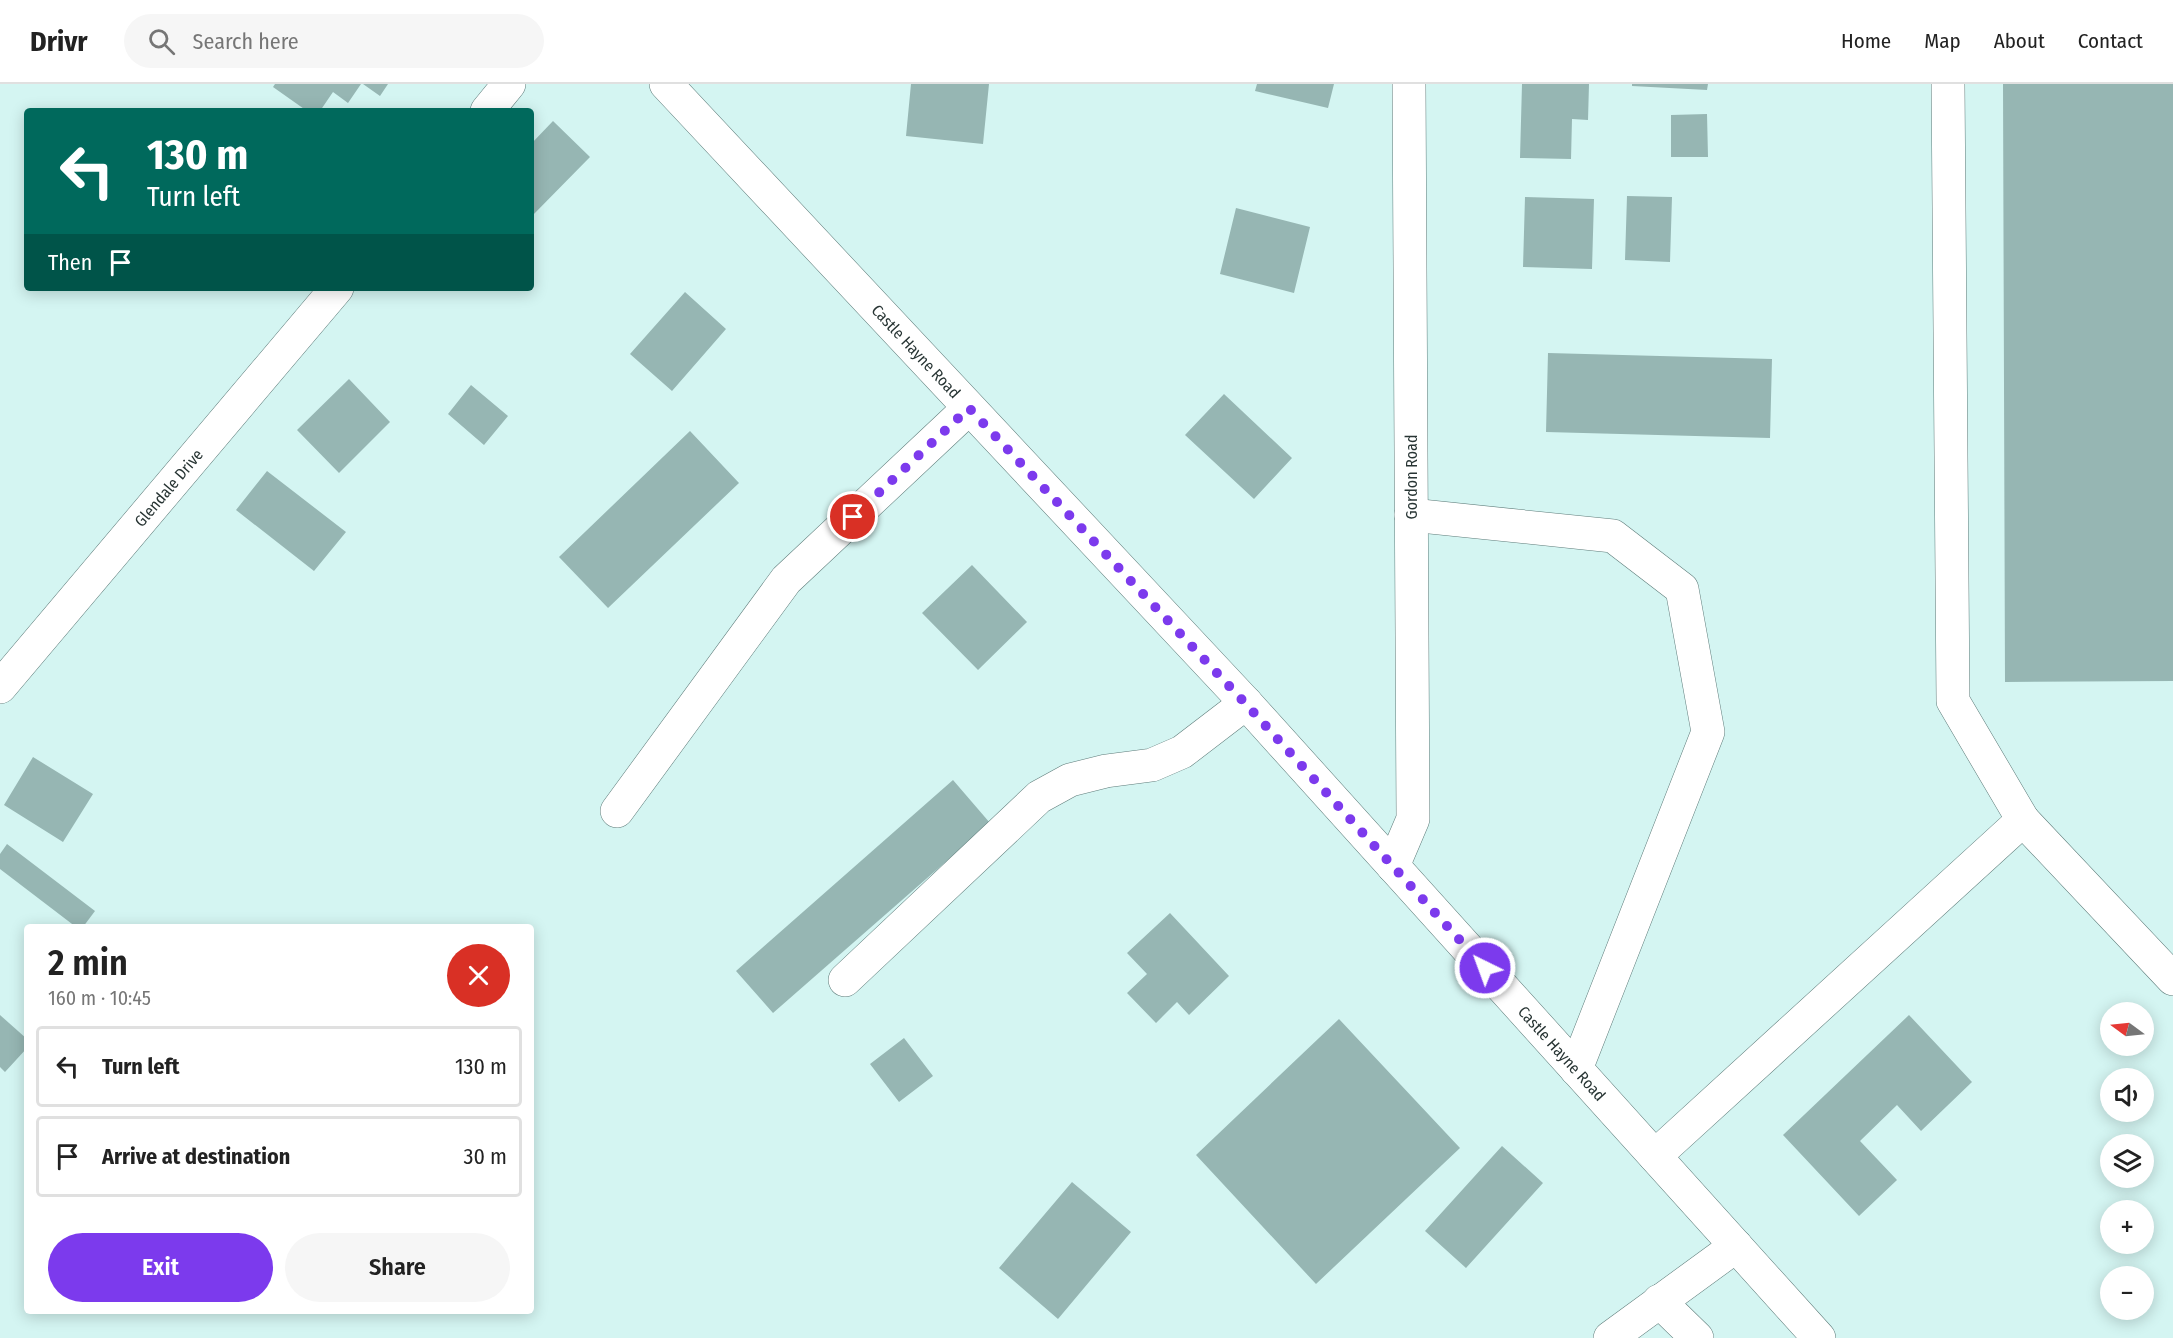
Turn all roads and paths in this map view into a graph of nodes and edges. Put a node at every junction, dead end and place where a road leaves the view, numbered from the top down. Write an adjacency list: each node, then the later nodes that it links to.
1 (509, 84): 5 (main road)
2 (666, 84): 7 (main road, Castle Hayne Road)
3 (1409, 84): 8 (main road, Gordon Road)
4 (1948, 84): 12 (main road)
5 (489, 108)
6 (334, 291): 9 (main road, Glendale Drive)
7 (969, 408): 10 (main road, Castle Hayne Road); 11 (main road)
8 (1411, 515): 13 (main road, Gordon Road); 16 (main road)
9 (0, 687)
10 (1245, 703): 13 (main road, Castle Hayne Road); 15 (main road)
11 (616, 811)
12 (2023, 820): 14 (main road); 17 (main road)
13 (1393, 866): 16 (main road, Castle Hayne Road)
14 (2173, 979)
15 (845, 980)
16 (1576, 1069): 17 (main road, Castle Hayne Road)
17 (1655, 1156): 18 (main road, Castle Hayne Road)
18 (1736, 1246): 19 (main road); 20 (main road, Castle Hayne Road)
19 (1659, 1301): 21 (main road); 22 (main road)
20 (1806, 1334)
21 (1610, 1338)
22 (1697, 1338)

